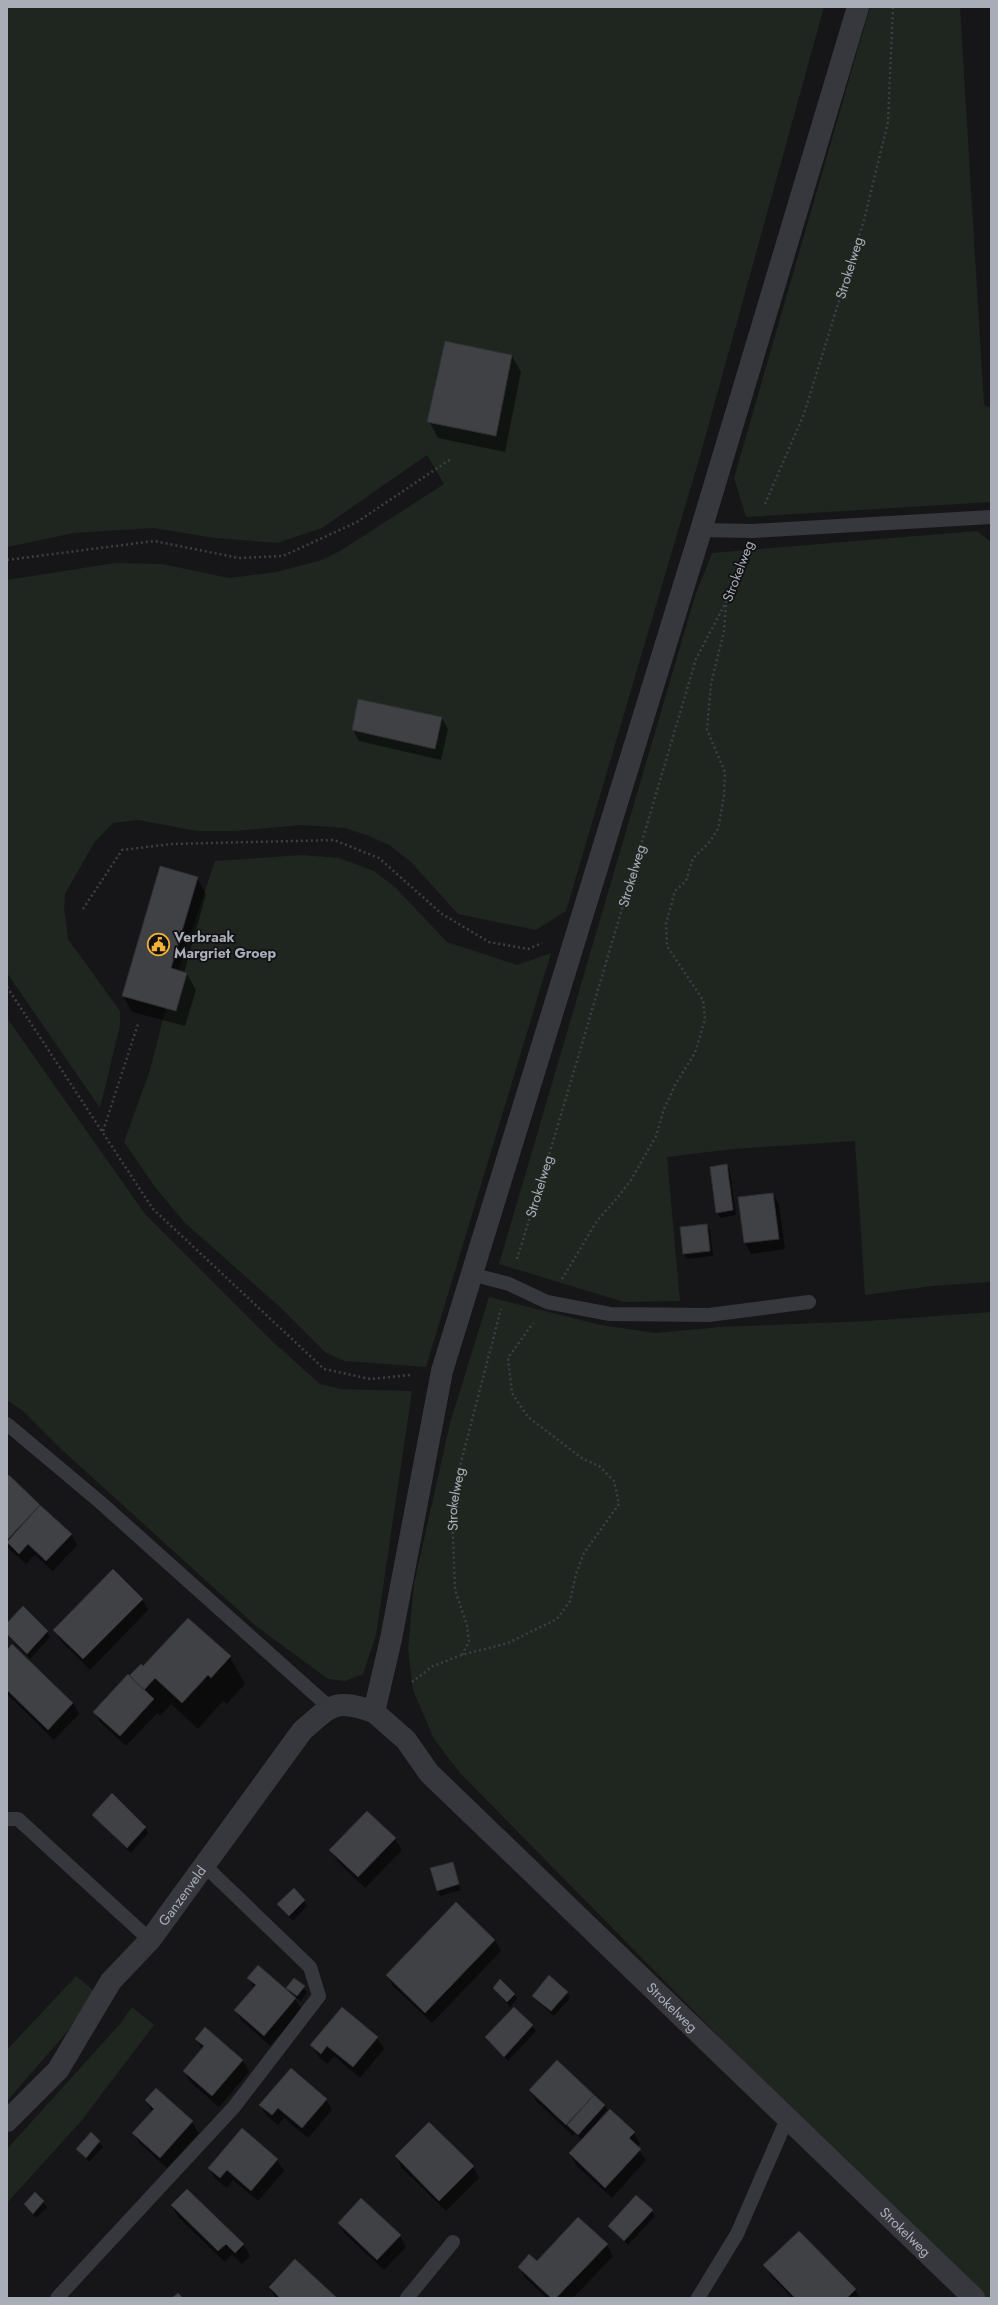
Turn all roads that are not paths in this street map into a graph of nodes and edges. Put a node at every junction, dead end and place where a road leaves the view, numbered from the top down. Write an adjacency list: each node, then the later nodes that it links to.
1 (858, 7): 3 (street)
2 (991, 518): 3 (lane)
3 (700, 530): 4 (street)
4 (471, 1274): 5 (lane); 8 (street)
5 (809, 1302)
6 (7, 1424): 7 (lane)
7 (329, 1707): 8 (street); 10 (street, Ganzenveld)
8 (374, 1712): 12 (street, Strokelweg)
9 (7, 1819): 11 (lane)
10 (204, 1865): 11 (street, Ganzenveld); 15 (lane)
11 (150, 1940): 13 (street, Ganzenveld)
12 (787, 2119): 17 (lane); 18 (street, Strokelweg)
13 (7, 2121)
14 (453, 2242): 16 (lane)
15 (57, 2298)
16 (407, 2298)
17 (698, 2298)
18 (974, 2298)

